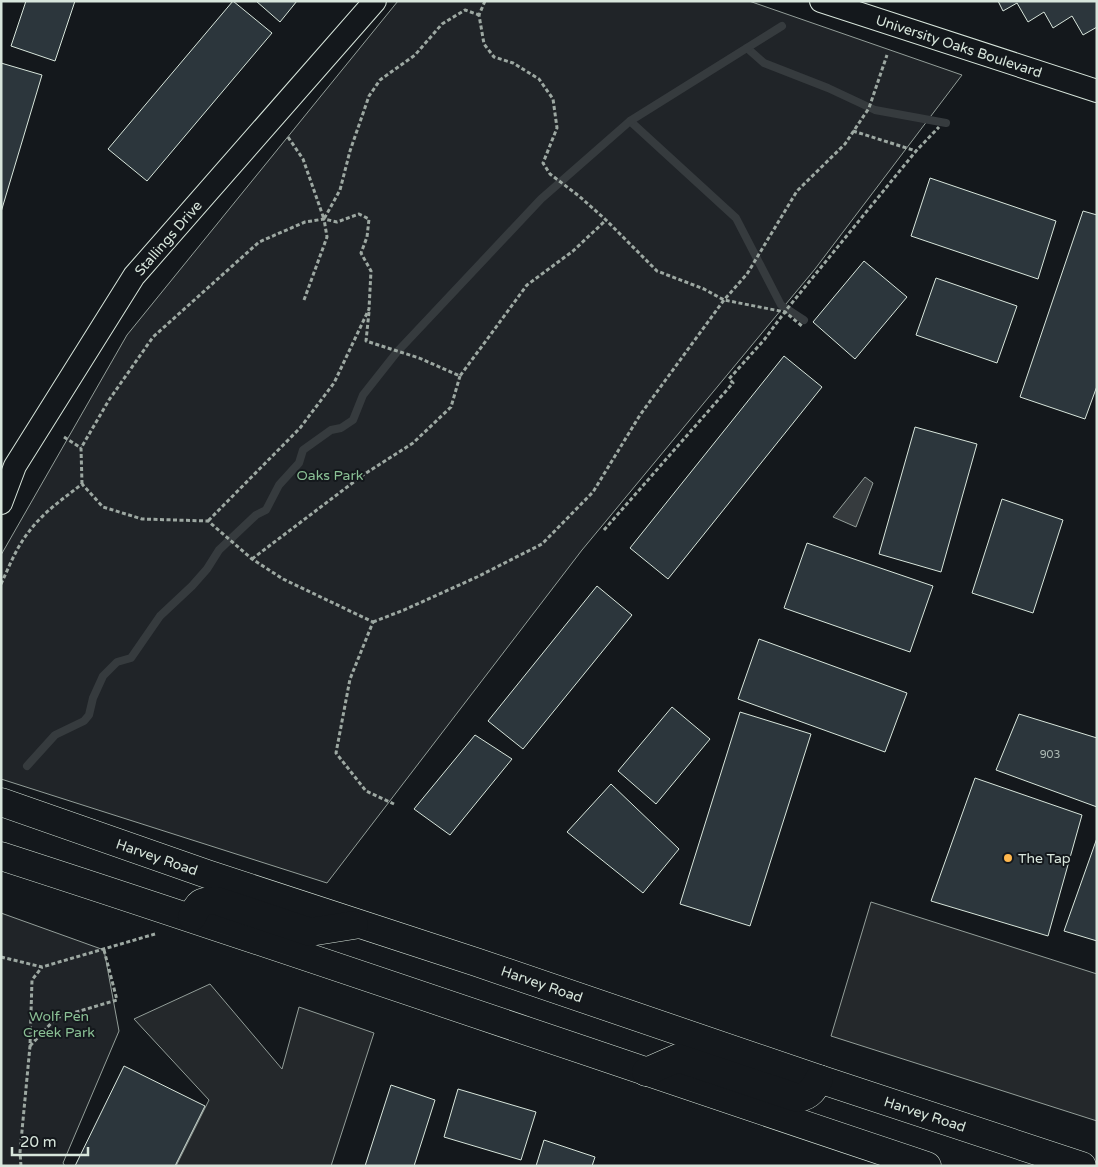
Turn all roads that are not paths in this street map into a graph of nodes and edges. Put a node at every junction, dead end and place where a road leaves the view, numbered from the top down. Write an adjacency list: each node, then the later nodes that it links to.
1 (375, 1): 4 (street, Stallings Drive)
2 (821, 1): 3 (street, University Oaks Boulevard)
3 (1097, 91)
4 (1, 503)
5 (1, 802): 8 (main road, Harvey Road)
6 (1, 856): 7 (main road)
7 (192, 918): 8 (main road); 9 (main road)
8 (358, 924): 10 (main road, Harvey Road)
9 (646, 1072): 10 (main road); 11 (main road)
10 (819, 1079): 12 (main road, Harvey Road)
11 (927, 1166)
12 (1082, 1166)

